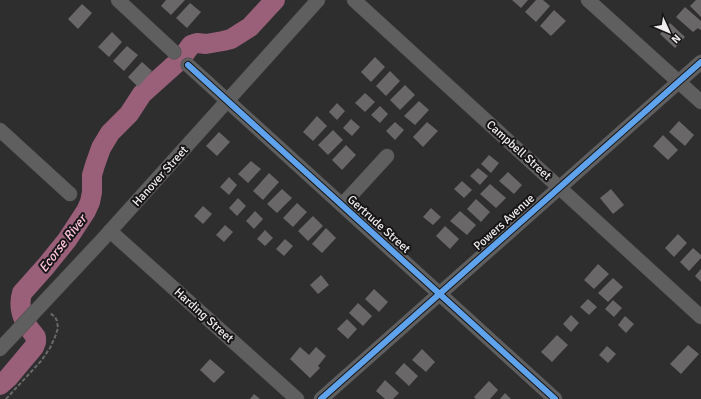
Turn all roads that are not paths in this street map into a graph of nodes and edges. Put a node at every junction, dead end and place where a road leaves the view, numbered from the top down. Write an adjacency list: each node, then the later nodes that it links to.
1 (118, 0): 5 (street)
2 (318, 0): 9 (street, Hanover Street)
3 (354, 0): 13 (street, Campbell Street)
4 (588, 0): 8 (street)
5 (174, 52)
6 (701, 62): 8 (street, Powers Avenue)
7 (188, 65): 9 (street, Gertrude Street)
8 (679, 82): 10 (street); 13 (street, Powers Avenue)
9 (228, 101): 15 (street, Gertrude Street); 16 (street, Hanover Street)
10 (701, 102)
11 (0, 130): 14 (street)
12 (387, 156): 15 (street)
13 (560, 187): 17 (street, Powers Avenue); 18 (street, Campbell Street)
14 (70, 194)
15 (342, 204): 17 (street, Gertrude Street)
16 (110, 231): 19 (street, Hanover Street); 20 (street, Harding Street)
17 (440, 294): 21 (street, Powers Avenue); 22 (street, Gertrude Street)
18 (701, 317)
19 (0, 349)
20 (297, 399)
21 (321, 399)
22 (554, 399)

